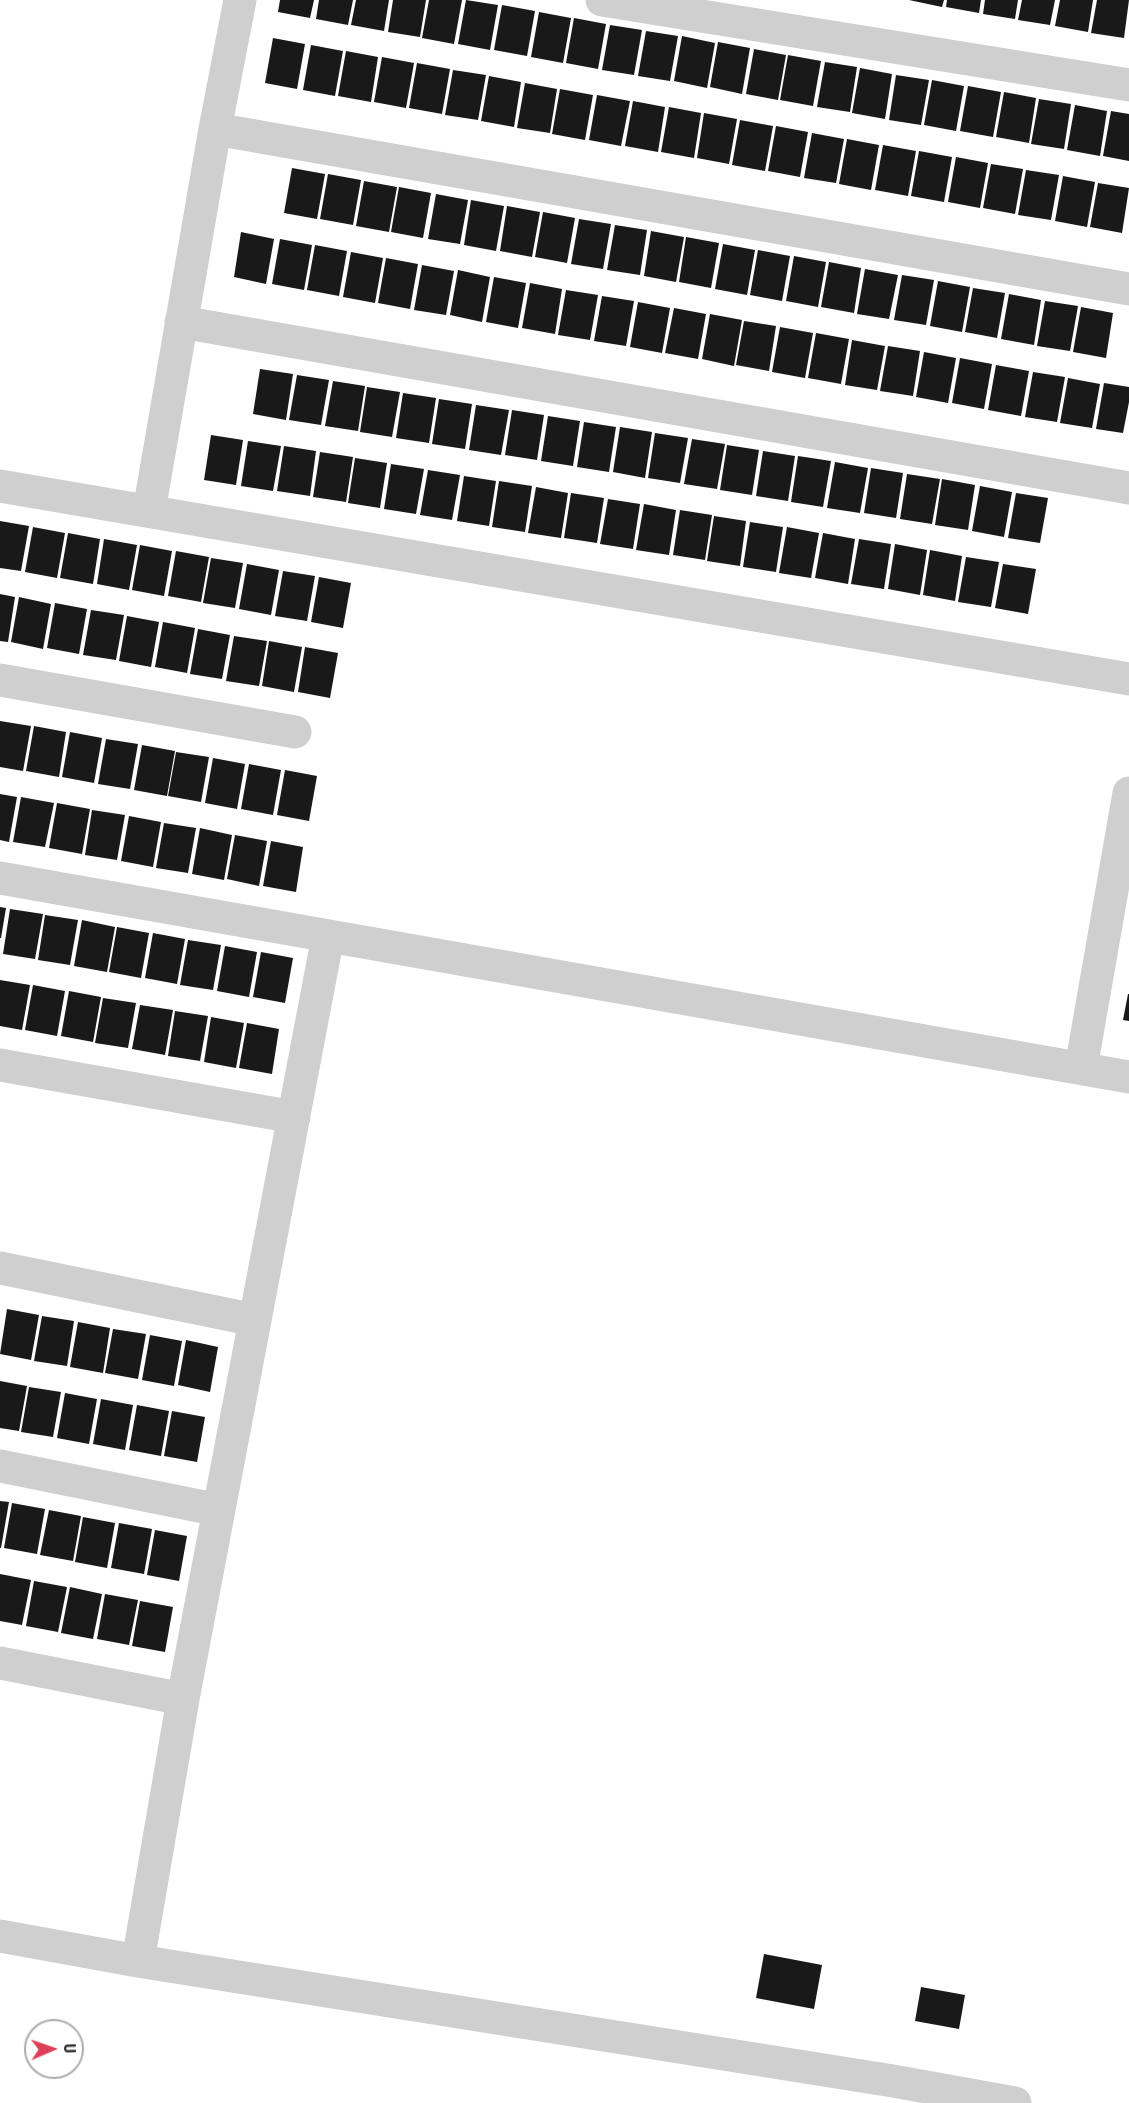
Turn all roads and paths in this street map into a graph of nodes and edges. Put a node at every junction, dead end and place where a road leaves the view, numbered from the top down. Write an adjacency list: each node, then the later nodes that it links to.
1 (240, 0): 4 (street)
2 (602, 0): 3 (street)
3 (1129, 85)
4 (215, 129): 5 (street); 6 (street)
5 (1129, 289)
6 (181, 322): 8 (street); 9 (street)
7 (0, 486): 9 (street)
8 (1129, 488)
9 (149, 511): 10 (street)
10 (1129, 679)
11 (0, 680): 12 (street)
12 (295, 732)
13 (1129, 793): 14 (street)
14 (1122, 876): 18 (street)
15 (0, 878): 16 (street)
16 (328, 936): 18 (street); 20 (street)
17 (0, 1065): 20 (street)
18 (1081, 1068): 19 (street)
19 (1129, 1077)
20 (294, 1117): 22 (street)
21 (0, 1268): 22 (street)
22 (255, 1320): 24 (street)
23 (0, 1466): 24 (street)
24 (219, 1509): 26 (street)
25 (0, 1663): 26 (street)
26 (183, 1699): 28 (street)
27 (0, 1936): 28 (street)
28 (138, 1961): 29 (street)
29 (891, 2092): 30 (street)
30 (1015, 2103)

